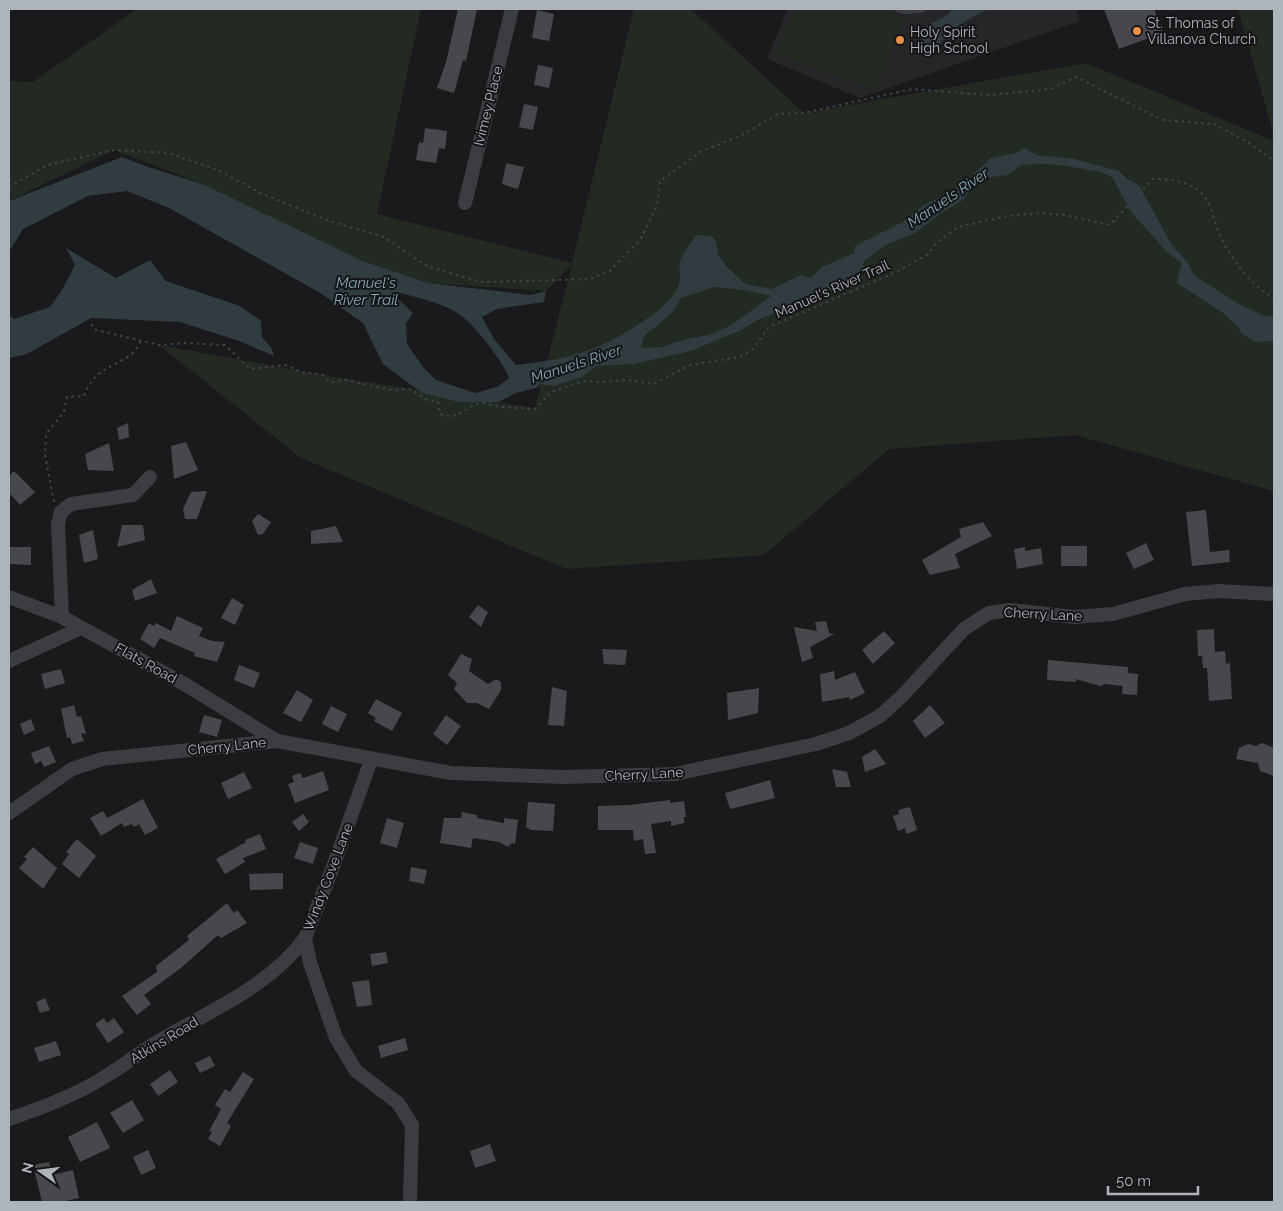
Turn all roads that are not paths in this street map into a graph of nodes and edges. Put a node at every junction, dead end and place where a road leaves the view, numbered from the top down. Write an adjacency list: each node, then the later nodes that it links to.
1 (512, 9): 4 (street, Ivimey Place)
2 (898, 9): 3 (lane)
3 (922, 9)
4 (465, 202)
5 (150, 476): 8 (street)
6 (1274, 594): 12 (street, Cherry Lane)
7 (9, 597): 8 (street, Flats Road)
8 (62, 617): 9 (street, Flats Road)
9 (81, 628): 10 (street); 11 (street, Flats Road)
10 (9, 661)
11 (277, 741): 12 (street, Cherry Lane); 13 (street, Cherry Lane)
12 (371, 760): 14 (street, Windy Cove Lane)
13 (9, 814)
14 (305, 938): 15 (street, Atkins Road); 16 (street, Windy Cove Lane)
15 (9, 1119)
16 (410, 1202)

